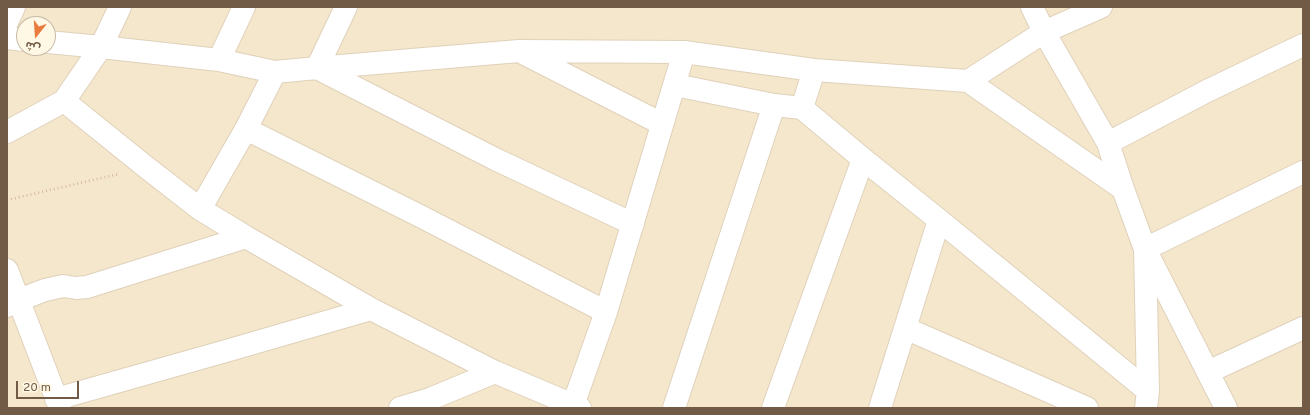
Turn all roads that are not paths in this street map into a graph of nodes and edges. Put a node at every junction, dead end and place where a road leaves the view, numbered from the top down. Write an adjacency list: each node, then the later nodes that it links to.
1 (14, 7): 7 (street)
2 (120, 7): 11 (street)
3 (244, 7): 14 (street)
4 (346, 7): 15 (street)
5 (1032, 7): 8 (street)
6 (1101, 7): 8 (street)
7 (7, 22)
8 (1044, 32): 18 (street); 26 (street)
9 (56, 43): 11 (street)
10 (1303, 45): 26 (street)
11 (101, 47): 14 (street); 20 (street)
12 (519, 52): 13 (street); 15 (street); 23 (street)
13 (684, 52): 16 (street); 19 (street)
14 (219, 60): 17 (street)
15 (318, 68): 17 (street); 32 (street)
16 (814, 70): 18 (street); 22 (street)
17 (275, 72): 24 (street)
18 (968, 81): 29 (street)
19 (674, 85): 21 (street); 23 (street)
20 (64, 101): 25 (street); 30 (street)
21 (774, 106): 22 (street); 47 (street)
22 (802, 108): 27 (street)
23 (662, 124): 32 (street)
24 (246, 128): 30 (street); 38 (street)
25 (7, 132)
26 (1108, 143): 29 (street)
27 (863, 159): 31 (street); 48 (street)
28 (1303, 172): 34 (street)
29 (1123, 190): 34 (street)
30 (200, 209): 33 (street)
31 (939, 220): 39 (street); 43 (street)
32 (632, 224): 38 (street)
33 (246, 237): 36 (street); 37 (street)
34 (1145, 249): 42 (street); 43 (street)
35 (7, 270): 36 (street)
36 (13, 303): 44 (street)
37 (371, 308): 41 (street); 44 (street)
38 (606, 312): 45 (street)
39 (906, 328): 49 (street); 50 (street)
40 (1303, 328): 42 (street)
41 (495, 372): 45 (street); 46 (street)
42 (1208, 372): 51 (street)
43 (1147, 399)
44 (58, 404)
45 (576, 407)
46 (400, 408)
47 (674, 408)
48 (773, 408)
49 (880, 408)
50 (1087, 408)
51 (1226, 408)

